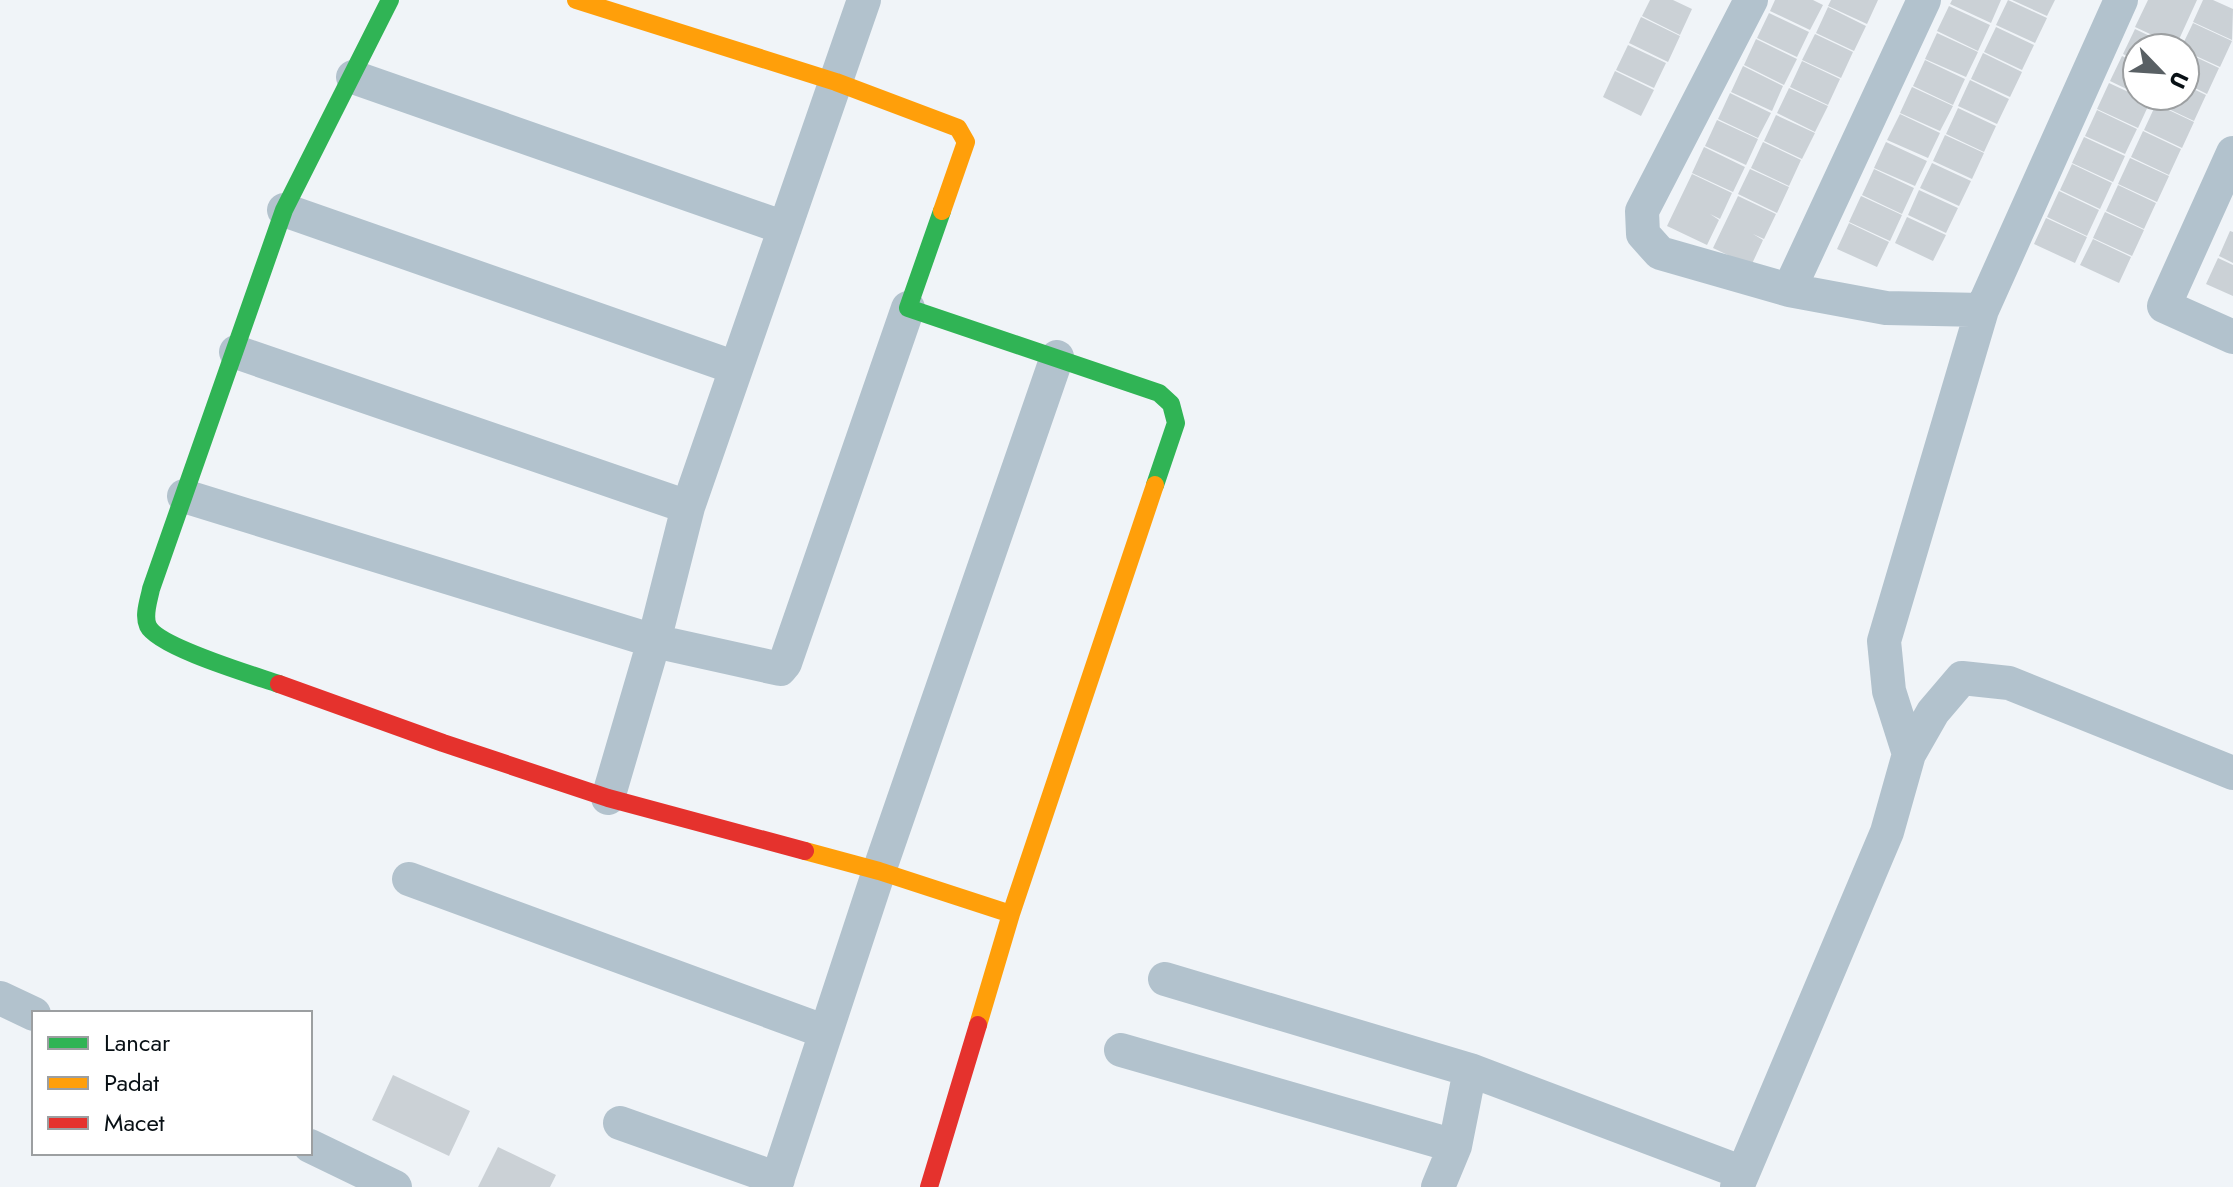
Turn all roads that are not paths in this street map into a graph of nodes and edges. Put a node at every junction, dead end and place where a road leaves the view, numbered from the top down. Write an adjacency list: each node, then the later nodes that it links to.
1 (390, 0): 7 (street)
2 (576, 0): 8 (street)
3 (864, 0): 8 (street)
4 (1751, 0): 12 (street)
5 (1924, 0): 12 (street)
6 (2121, 0): 14 (street)
7 (353, 77): 10 (street); 11 (street)
8 (836, 82): 11 (street); 13 (street)
9 (2233, 153): 15 (street)
10 (284, 210): 16 (street); 18 (street)
11 (785, 228): 18 (street)
12 (1789, 290): 14 (street)
13 (908, 308): 17 (street); 21 (street)
14 (1982, 310): 22 (street)
15 (2233, 337)
16 (236, 352): 19 (street); 20 (street)
17 (1057, 357): 25 (street); 27 (street)
18 (736, 368): 20 (street)
19 (184, 496): 21 (street); 24 (street)
20 (688, 507): 21 (street)
21 (654, 641): 24 (street)
22 (1909, 754): 23 (street); 37 (street)
23 (2233, 773)
24 (608, 798): 25 (street)
25 (879, 871): 27 (street); 31 (street)
26 (409, 879): 31 (street)
27 (1011, 914): 40 (street)
28 (1165, 979): 33 (street)
29 (0, 998): 30 (street)
30 (32, 1013)
31 (826, 1032): 38 (street)
32 (1121, 1050): 35 (street)
33 (1470, 1070): 35 (street); 37 (street)
34 (620, 1123): 38 (street)
35 (1455, 1146): 41 (street)
36 (312, 1147): 39 (street)
37 (1740, 1180)
38 (776, 1183)
39 (395, 1187)
40 (929, 1187)
41 (1438, 1187)

